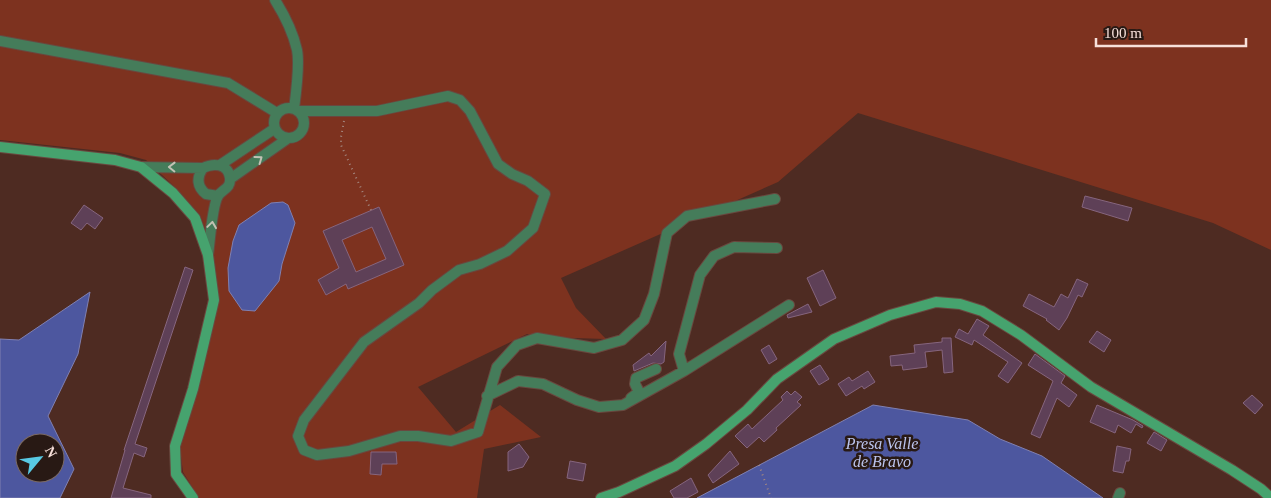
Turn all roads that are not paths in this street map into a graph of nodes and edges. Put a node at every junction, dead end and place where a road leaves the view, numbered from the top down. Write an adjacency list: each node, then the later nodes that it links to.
1 (275, 0): 3 (street)
2 (0, 41): 4 (street)
3 (296, 110): 4 (street); 6 (street); 19 (street)
4 (277, 112): 5 (street)
5 (274, 129): 6 (street); 8 (street)
6 (287, 139): 11 (street, one-way to 6)
7 (0, 147): 9 (main road)
8 (220, 165): 10 (street); 11 (street)
9 (141, 167): 10 (street, one-way to 9); 15 (main road)
10 (203, 168): 12 (street)
11 (230, 179): 12 (street)
12 (218, 196): 15 (street, one-way to 12)
13 (775, 199): 19 (street)
14 (777, 248): 18 (street)
15 (208, 255): 21 (main road)
16 (789, 305): 18 (street)
17 (656, 369): 20 (street)
18 (684, 371): 20 (street)
19 (487, 396): 20 (street)
20 (622, 405)
21 (193, 498)
22 (601, 498): 23 (main road)
23 (1271, 498)

